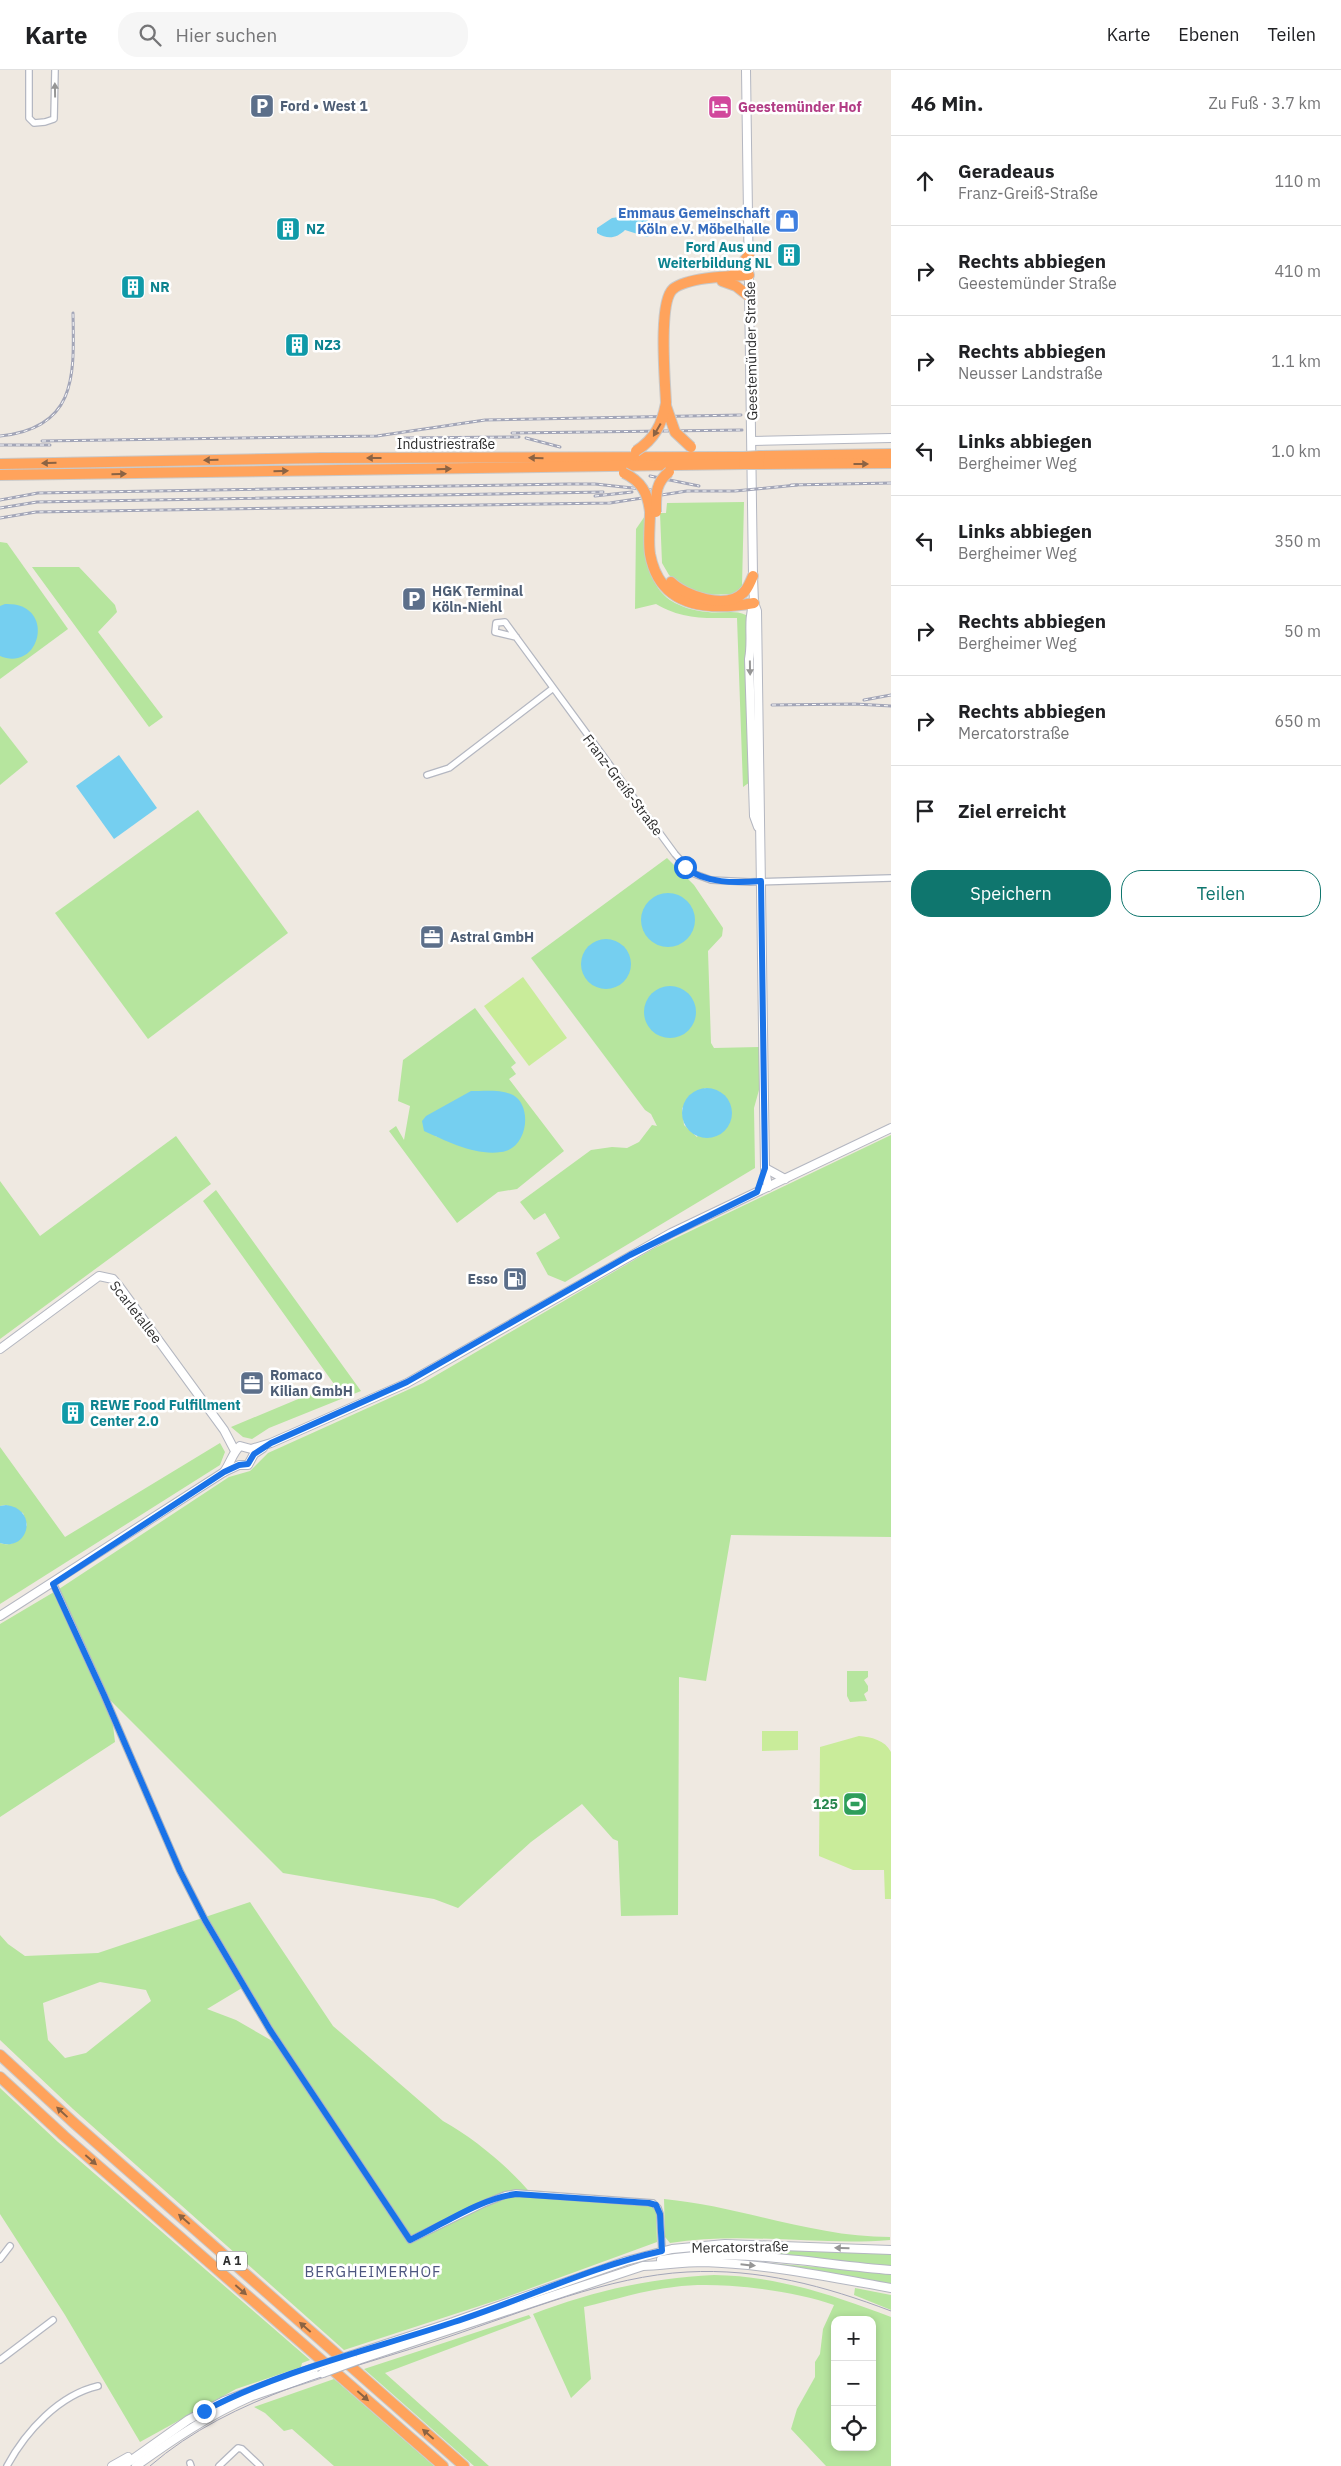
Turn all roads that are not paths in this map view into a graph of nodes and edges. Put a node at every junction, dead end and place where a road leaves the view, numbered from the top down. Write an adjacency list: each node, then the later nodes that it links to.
1 (28, 70): 2 (street, one-way to 2)
2 (55, 70)
3 (746, 70): 4 (main road, Geestemünder Straße)
4 (749, 255): 5 (highway); 6 (main road, Geestemünder Straße)
5 (723, 278): 6 (highway); 7 (highway); 8 (highway)
6 (749, 279): 7 (main road, Geestemünder Straße)
7 (750, 297): 10 (main road, Geestemünder Straße)
8 (666, 403): 12 (highway, one-way to 12, bridge); 14 (highway, bridge)
9 (891, 438): 10 (main road)
10 (752, 441): 20 (main road, Geestemünder Straße)
11 (891, 454): 13 (highway, Industriestraße)
12 (585, 459): 14 (highway, Industriestraße); 16 (highway, Industriestraße, one-way to 16)
13 (760, 460): 14 (highway, Industriestraße, bridge); 15 (highway, Industriestraße, one-way to 15)
14 (719, 461): 17 (highway, Industriestraße); 19 (highway, bridge)
15 (891, 463)
16 (0, 464)
17 (545, 467): 18 (highway, Industriestraße, one-way to 17); 19 (highway, bridge)
18 (0, 475)
19 (653, 512): 21 (highway); 22 (highway)
20 (753, 576): 21 (highway); 22 (main road, Geestemünder Straße)
21 (733, 599): 22 (highway)
22 (754, 603): 27 (main road, Geestemünder Straße)
23 (516, 637): 24 (street, Franz-Greiß-Straße)
24 (552, 689): 25 (street); 27 (street, Franz-Greiß-Straße)
25 (427, 776)
26 (891, 878): 27 (street)
27 (761, 881): 29 (main road, Geestemünder Straße)
28 (891, 1128): 30 (main road)
29 (765, 1168): 30 (main road); 31 (main road, Geestemünder Straße); 32 (main road)
30 (784, 1179): 31 (main road)
31 (768, 1187): 32 (main road)
32 (757, 1192): 35 (main road)
33 (0, 1349): 34 (main road, Scarletallee)
34 (236, 1451): 35 (main road); 36 (main road, Scarletallee); 37 (main road)
35 (252, 1451): 36 (main road)
36 (239, 1465): 37 (main road)
37 (224, 1472): 38 (main road)
38 (53, 1584): 39 (main road); 44 (street)
39 (0, 1616)
40 (0, 2055): 63 (highway, A 1, one-way to 40)
41 (0, 2077): 62 (highway, A 1, one-way to 62)
42 (10, 2246): 45 (street)
43 (891, 2250): 44 (main road, Mercatorstraße, one-way to 44)
44 (662, 2251): 50 (main road, Mercatorstraße)
45 (0, 2258)
46 (643, 2266): 47 (main road); 48 (main road, Mercatorstraße, one-way to 48); 50 (main road, Mercatorstraße)
47 (891, 2270)
48 (891, 2288)
49 (54, 2320): 51 (street)
50 (355, 2358): 53 (main road, Mercatorstraße, bridge); 54 (main road, Mercatorstraße, bridge)
51 (0, 2360)
52 (98, 2386): 55 (street)
53 (200, 2423): 58 (main road, Mercatorstraße); 59 (main road)
54 (156, 2442): 56 (main road); 57 (main road, Mercatorstraße)
55 (7, 2466)
56 (112, 2466)
57 (123, 2466)
58 (136, 2466)
59 (143, 2466)
60 (219, 2466): 61 (street)
61 (260, 2466)
62 (443, 2466)
63 (464, 2466)

